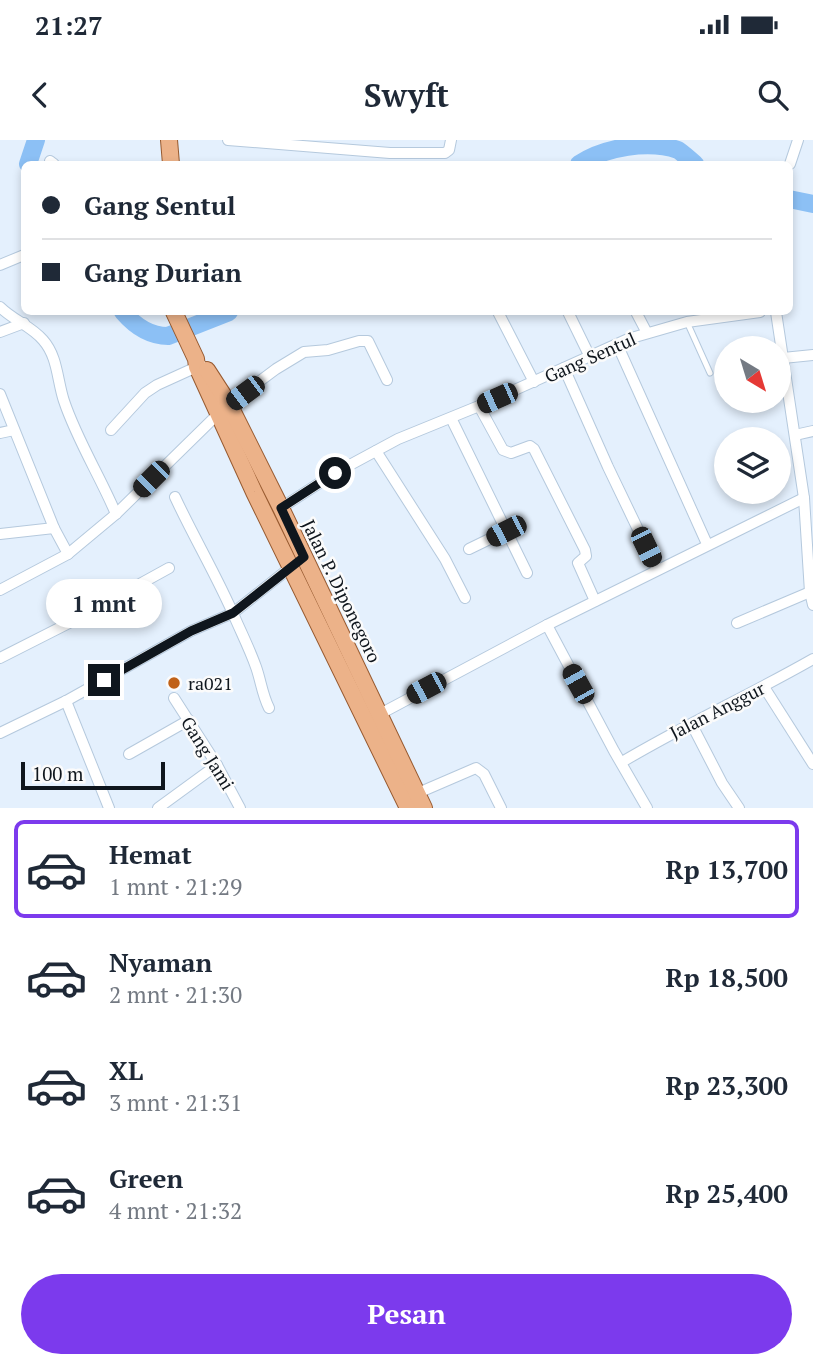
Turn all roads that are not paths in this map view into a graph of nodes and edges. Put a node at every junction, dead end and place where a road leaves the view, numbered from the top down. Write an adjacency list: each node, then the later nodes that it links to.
1 (169, 140): 9 (main road)
2 (228, 140): 6 (street)
3 (413, 140): 7 (street)
4 (451, 140): 7 (street)
5 (798, 140): 10 (street)
6 (253, 142): 8 (street)
7 (413, 153): 8 (street)
8 (390, 159)
9 (171, 161)
10 (791, 161)
11 (21, 256): 12 (street)
12 (0, 265)
13 (0, 307): 21 (street)
14 (500, 315): 33 (street)
15 (569, 315): 27 (street)
16 (638, 315): 23 (street)
17 (718, 315): 20 (street, Gang Sentul)
18 (776, 315): 24 (street)
19 (176, 316): 29 (main road)
20 (687, 322): 23 (street, Gang Sentul); 31 (lane)
21 (24, 323): 22 (street); 48 (street)
22 (0, 332)
23 (647, 333): 25 (street, Gang Sentul)
24 (780, 336)
25 (618, 344): 27 (street, Gang Sentul); 52 (street)
26 (813, 355): 28 (street)
27 (590, 357): 30 (street, Gang Sentul)
28 (791, 357)
29 (196, 359): 36 (main road); 40 (street)
30 (564, 368): 33 (street, Gang Sentul); 58 (street)
31 (710, 373)
32 (387, 380): 36 (street)
33 (534, 382): 35 (street, Gang Sentul)
34 (0, 394): 39 (street)
35 (479, 406): 38 (street, Gang Sentul); 63 (street)
36 (223, 409): 47 (main road, Jalan P. Diponegoro); 48 (street); 56 (main road)
37 (791, 409): 43 (street)
38 (451, 418): 44 (street, Gang Sentul); 50 (street)
39 (14, 430): 42 (street); 49 (street)
40 (111, 430)
41 (813, 431): 43 (street)
42 (0, 433)
43 (795, 435): 46 (street)
44 (376, 451): 47 (street, Gang Sentul); 62 (street)
45 (175, 497): 65 (street)
46 (804, 498): 52 (street); 61 (street)
47 (281, 508): 55 (main road, Jalan P. Diponegoro)
48 (116, 514): 54 (street)
49 (54, 528): 51 (street); 54 (street)
50 (506, 531): 53 (street); 59 (street)
51 (0, 534)
52 (708, 544): 58 (street)
53 (469, 549)
54 (68, 554): 60 (street)
55 (304, 557): 56 (main road); 74 (main road, Jalan P. Diponegoro)
56 (291, 567): 65 (street); 86 (main road)
57 (169, 568): 68 (street)
58 (657, 569): 63 (street)
59 (527, 573)
60 (0, 590)
61 (810, 592): 64 (street); 66 (street)
62 (465, 598)
63 (595, 601): 67 (street)
64 (813, 605)
65 (233, 613): 72 (street); 73 (street)
66 (737, 623)
67 (547, 625): 74 (street); 79 (street)
68 (0, 658)
69 (813, 659): 70 (street, Jalan Anggur)
70 (764, 687): 76 (street, Jalan Anggur); 80 (street)
71 (174, 698): 75 (street, Gang Jami)
72 (66, 701): 77 (street); 84 (street)
73 (270, 708)
74 (380, 714): 82 (main road, Jalan P. Diponegoro)
75 (189, 720): 78 (street); 81 (street, Gang Jami)
76 (692, 725): 79 (street, Jalan Anggur); 89 (street)
77 (0, 733)
78 (129, 754)
79 (622, 762): 88 (street)
80 (813, 764)
81 (217, 765): 83 (street, Gang Jami); 85 (street)
82 (421, 800): 87 (street)
83 (238, 807)
84 (109, 808)
85 (158, 808)
86 (408, 808)
87 (501, 808)
88 (647, 808)
89 (738, 808)

